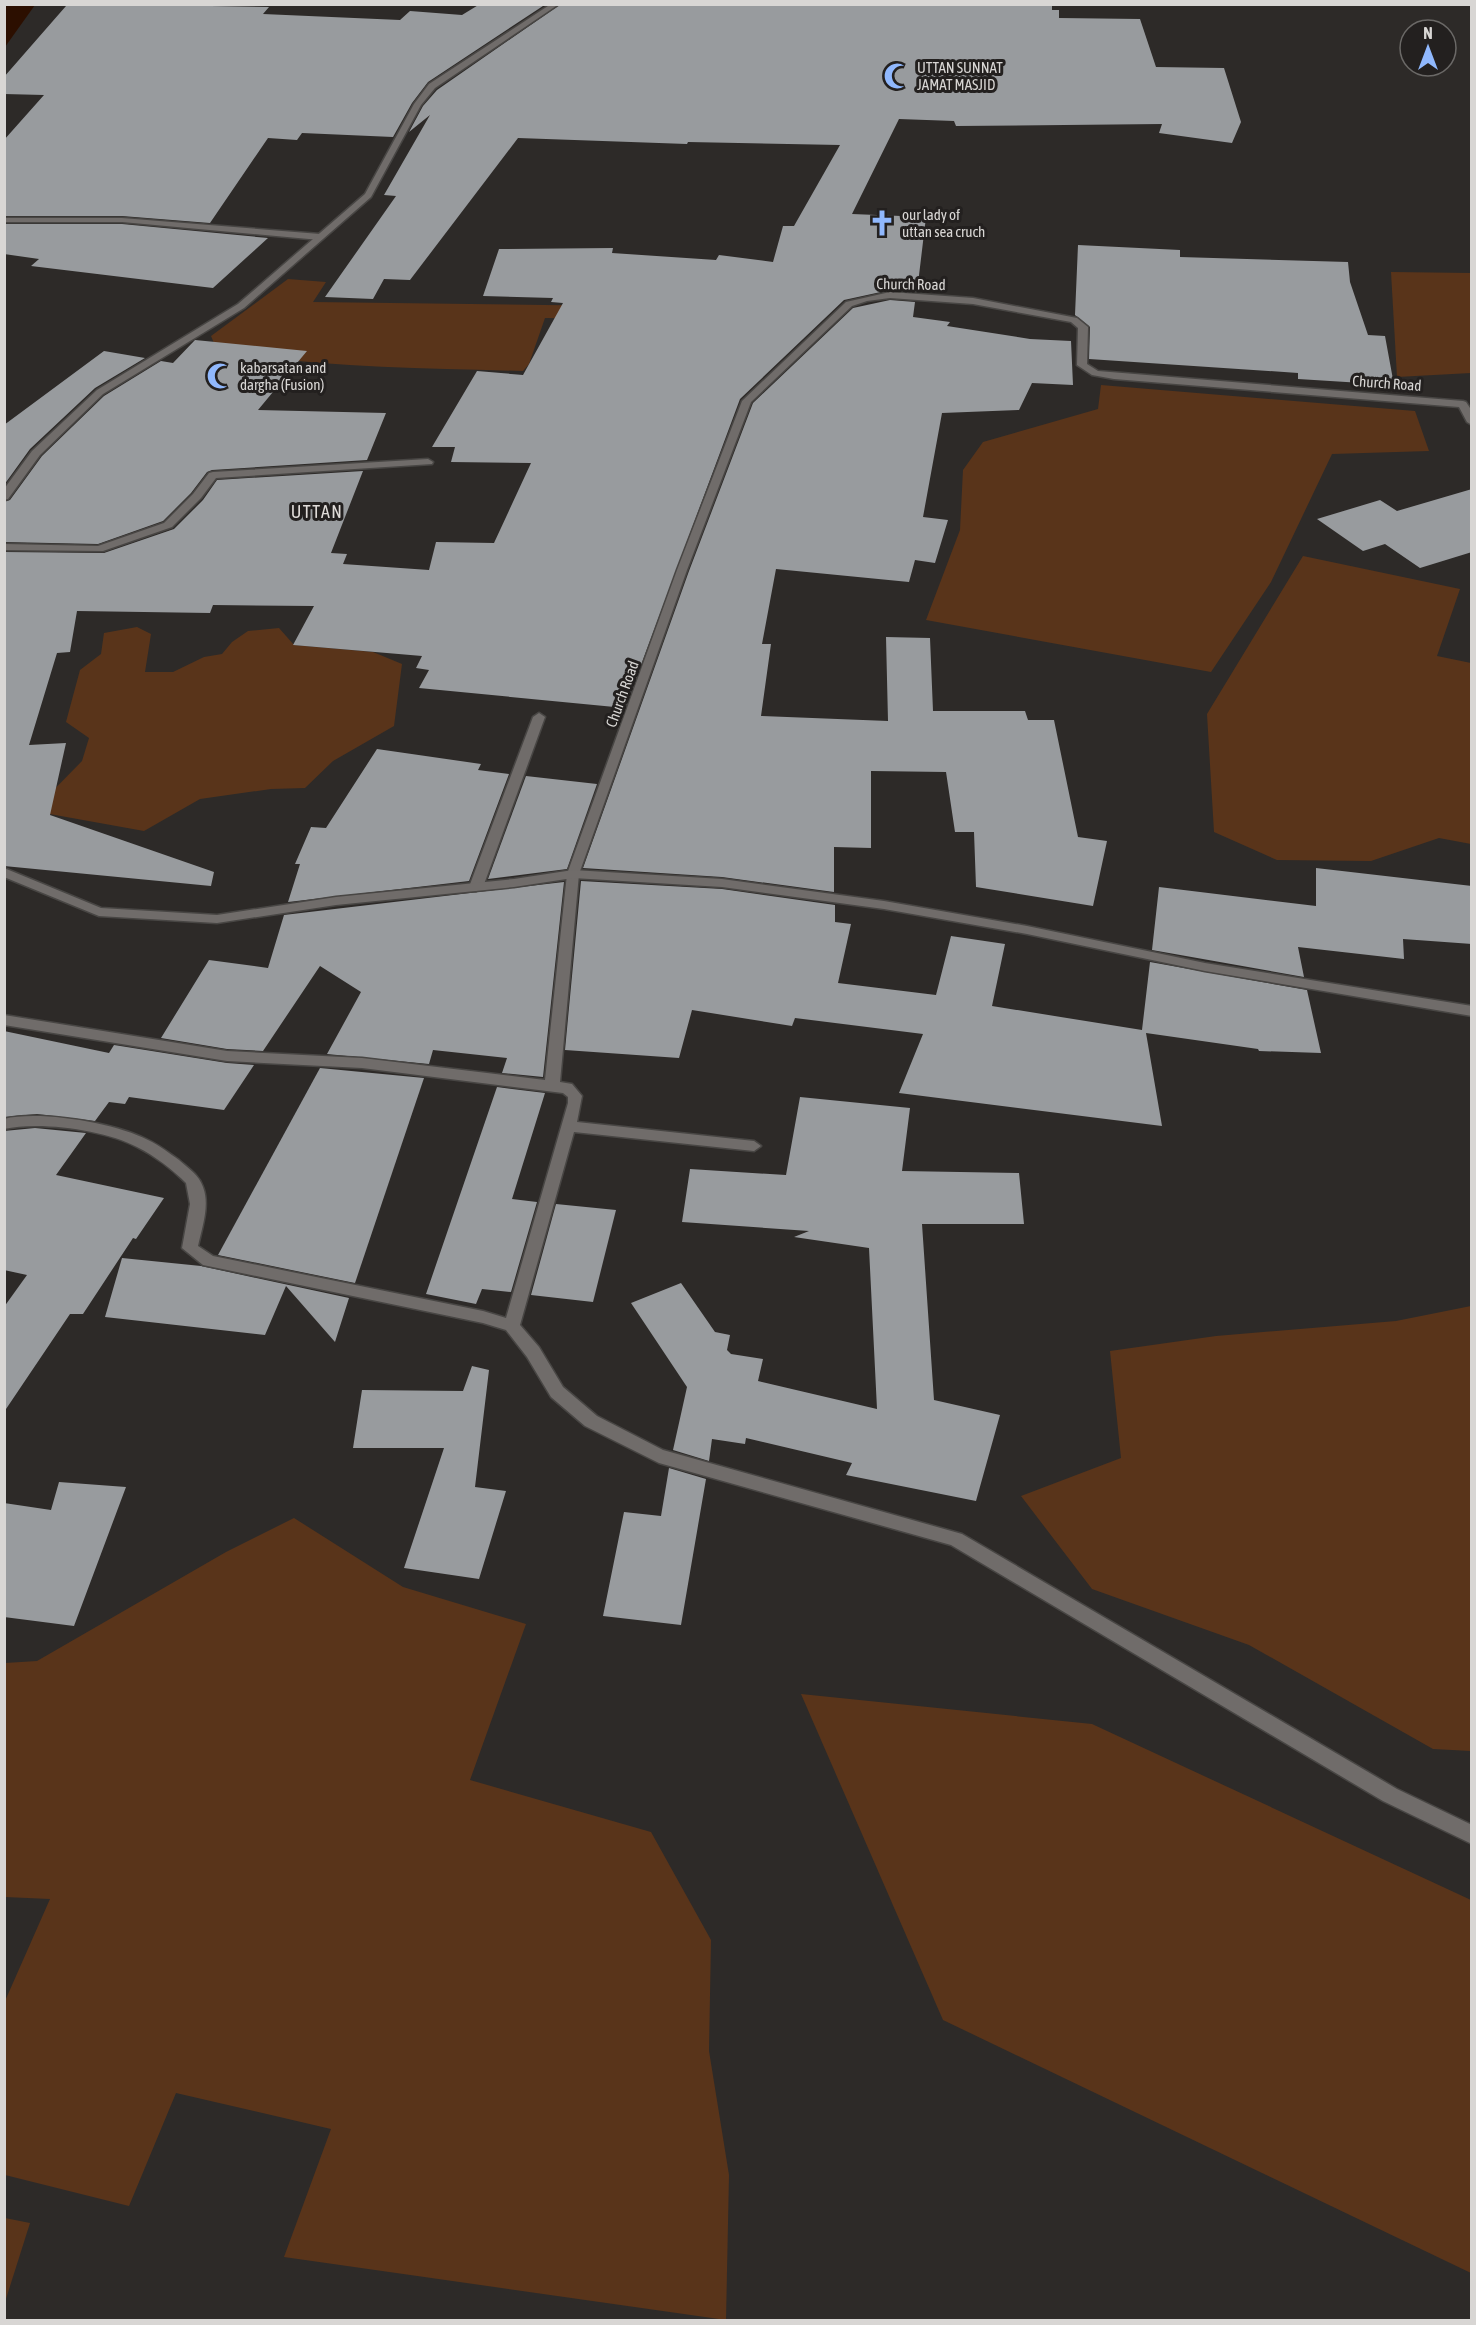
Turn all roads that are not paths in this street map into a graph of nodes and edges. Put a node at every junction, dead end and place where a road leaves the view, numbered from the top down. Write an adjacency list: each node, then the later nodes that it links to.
1 (556, 4): 3 (street)
2 (4, 220): 3 (street)
3 (320, 237): 7 (street)
4 (1467, 401): 5 (street); 11 (street, Church Road)
5 (1472, 422)
6 (428, 462): 8 (street)
7 (4, 497)
8 (4, 547)
9 (539, 717): 12 (street)
10 (4, 872): 12 (street)
11 (573, 874): 12 (street); 13 (street); 15 (street)
12 (476, 887)
13 (1472, 1011)
14 (4, 1020): 15 (street)
15 (552, 1085): 17 (street)
16 (4, 1124): 19 (street)
17 (567, 1126): 18 (street); 19 (street)
18 (754, 1146)
19 (512, 1326): 20 (street)
20 (1472, 1835)

